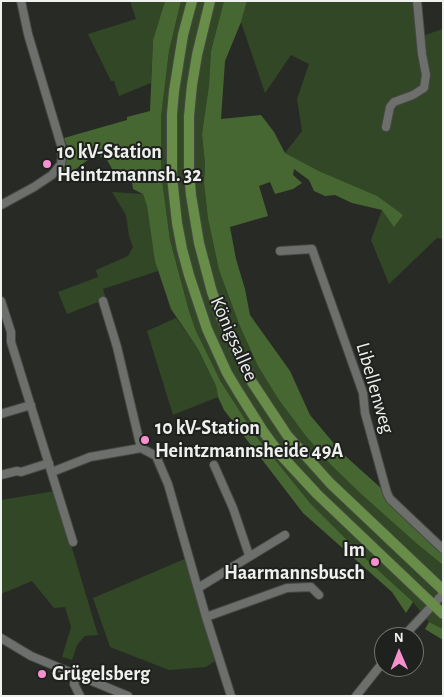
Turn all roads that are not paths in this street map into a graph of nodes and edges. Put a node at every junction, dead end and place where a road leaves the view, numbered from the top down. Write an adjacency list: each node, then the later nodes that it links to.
1 (21, 1): 6 (street)
2 (192, 1): 25 (main road, Königsallee)
3 (210, 1): 22 (main road, Königsallee)
4 (417, 1): 5 (street)
5 (386, 127)
6 (1, 205)
7 (280, 251): 19 (street, Libellenweg)
8 (1, 301): 10 (street)
9 (103, 301): 12 (street)
10 (31, 405): 11 (street); 13 (street)
11 (1, 414)
12 (141, 448): 15 (street); 21 (street)
13 (49, 463): 15 (street); 16 (street)
14 (214, 465): 20 (street)
15 (52, 472): 18 (street)
16 (1, 475)
17 (285, 535): 20 (street)
18 (73, 542)
19 (443, 549)
20 (249, 555): 21 (street)
21 (198, 588): 27 (street)
22 (443, 590)
23 (443, 594): 25 (street)
24 (319, 595): 27 (street)
25 (432, 604): 26 (main road, Königsallee); 28 (street)
26 (443, 614)
27 (206, 617): 34 (street)
28 (412, 627)
29 (1, 638): 31 (street)
30 (374, 673): 35 (street)
31 (77, 675): 32 (street); 33 (street)
32 (80, 696)
33 (128, 696)
34 (231, 696)
35 (356, 696)

